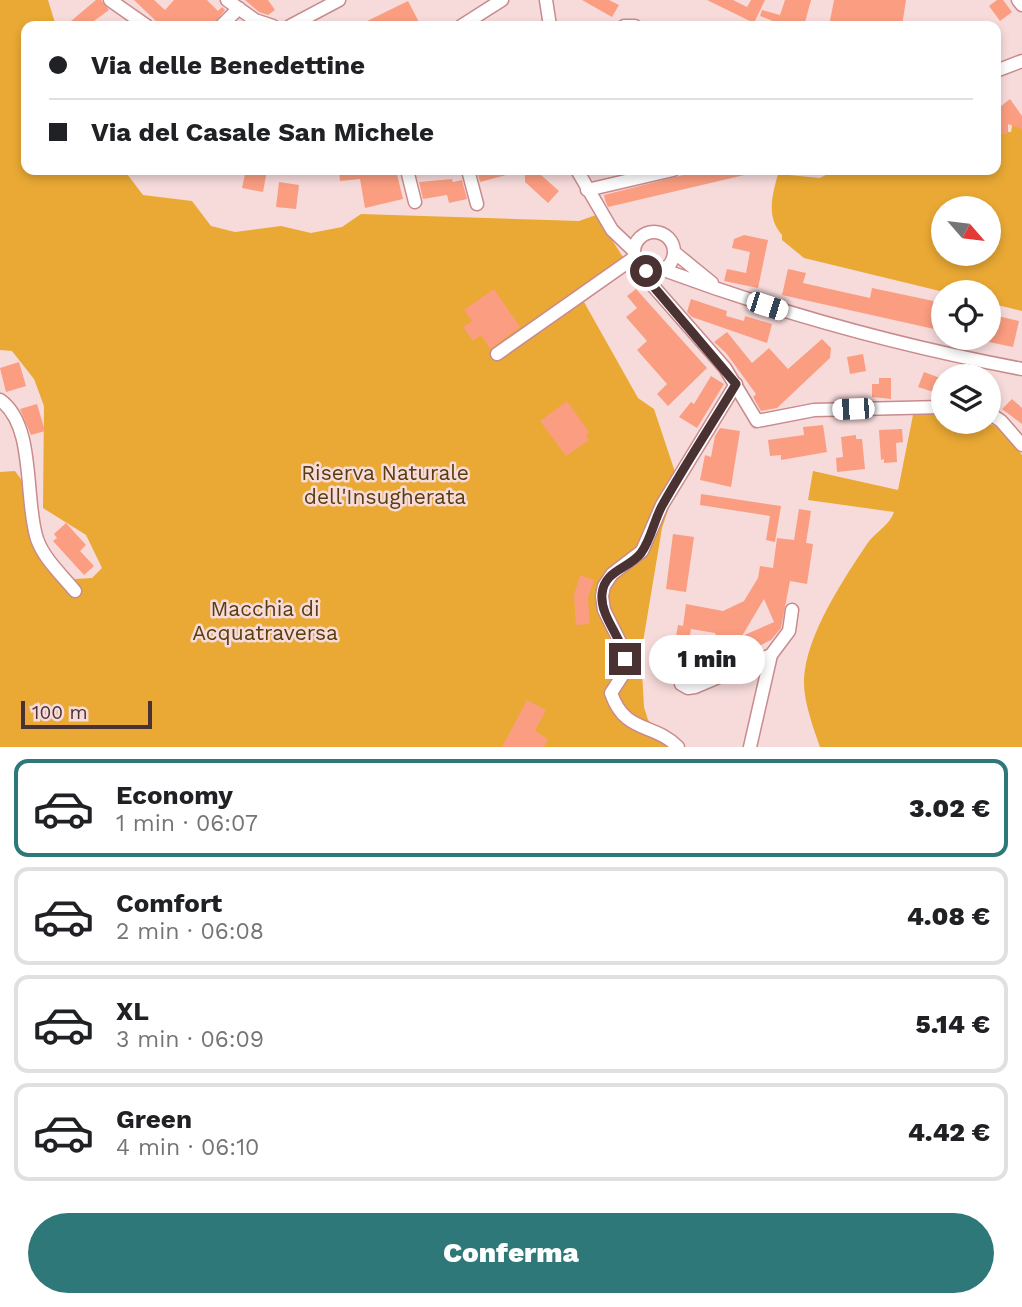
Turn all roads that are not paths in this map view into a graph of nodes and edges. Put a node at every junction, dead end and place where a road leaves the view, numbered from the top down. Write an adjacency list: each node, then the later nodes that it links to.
1 (110, 0): 9 (street)
2 (227, 0): 8 (street)
3 (339, 0): 12 (street)
4 (502, 0): 13 (street)
5 (546, 0): 14 (street)
6 (1018, 0): 7 (street)
7 (1022, 5)
8 (239, 8): 10 (street); 11 (street)
9 (140, 21)
10 (226, 21)
11 (258, 21)
12 (299, 21)
13 (469, 21)
14 (549, 21)
15 (1022, 61): 16 (street)
16 (1001, 69)
17 (408, 175): 22 (street)
18 (469, 175): 23 (street)
19 (580, 175): 21 (street)
20 (652, 175): 21 (street)
21 (587, 190): 25 (street)
22 (415, 202)
23 (477, 204)
24 (674, 252): 25 (street); 26 (street); 28 (street)
25 (635, 254): 27 (street); 29 (street)
26 (664, 270): 27 (street); 28 (street)
27 (646, 271): 31 (street)
28 (726, 292): 30 (street)
29 (497, 354)
30 (1022, 369)
31 (736, 384): 33 (street); 40 (street)
32 (0, 400): 36 (street)
33 (931, 407)
34 (1001, 421): 35 (street)
35 (1022, 445)
36 (75, 591)
37 (792, 610): 38 (street)
38 (771, 655): 39 (street); 41 (street)
39 (681, 684)
40 (678, 747)
41 (750, 747)

